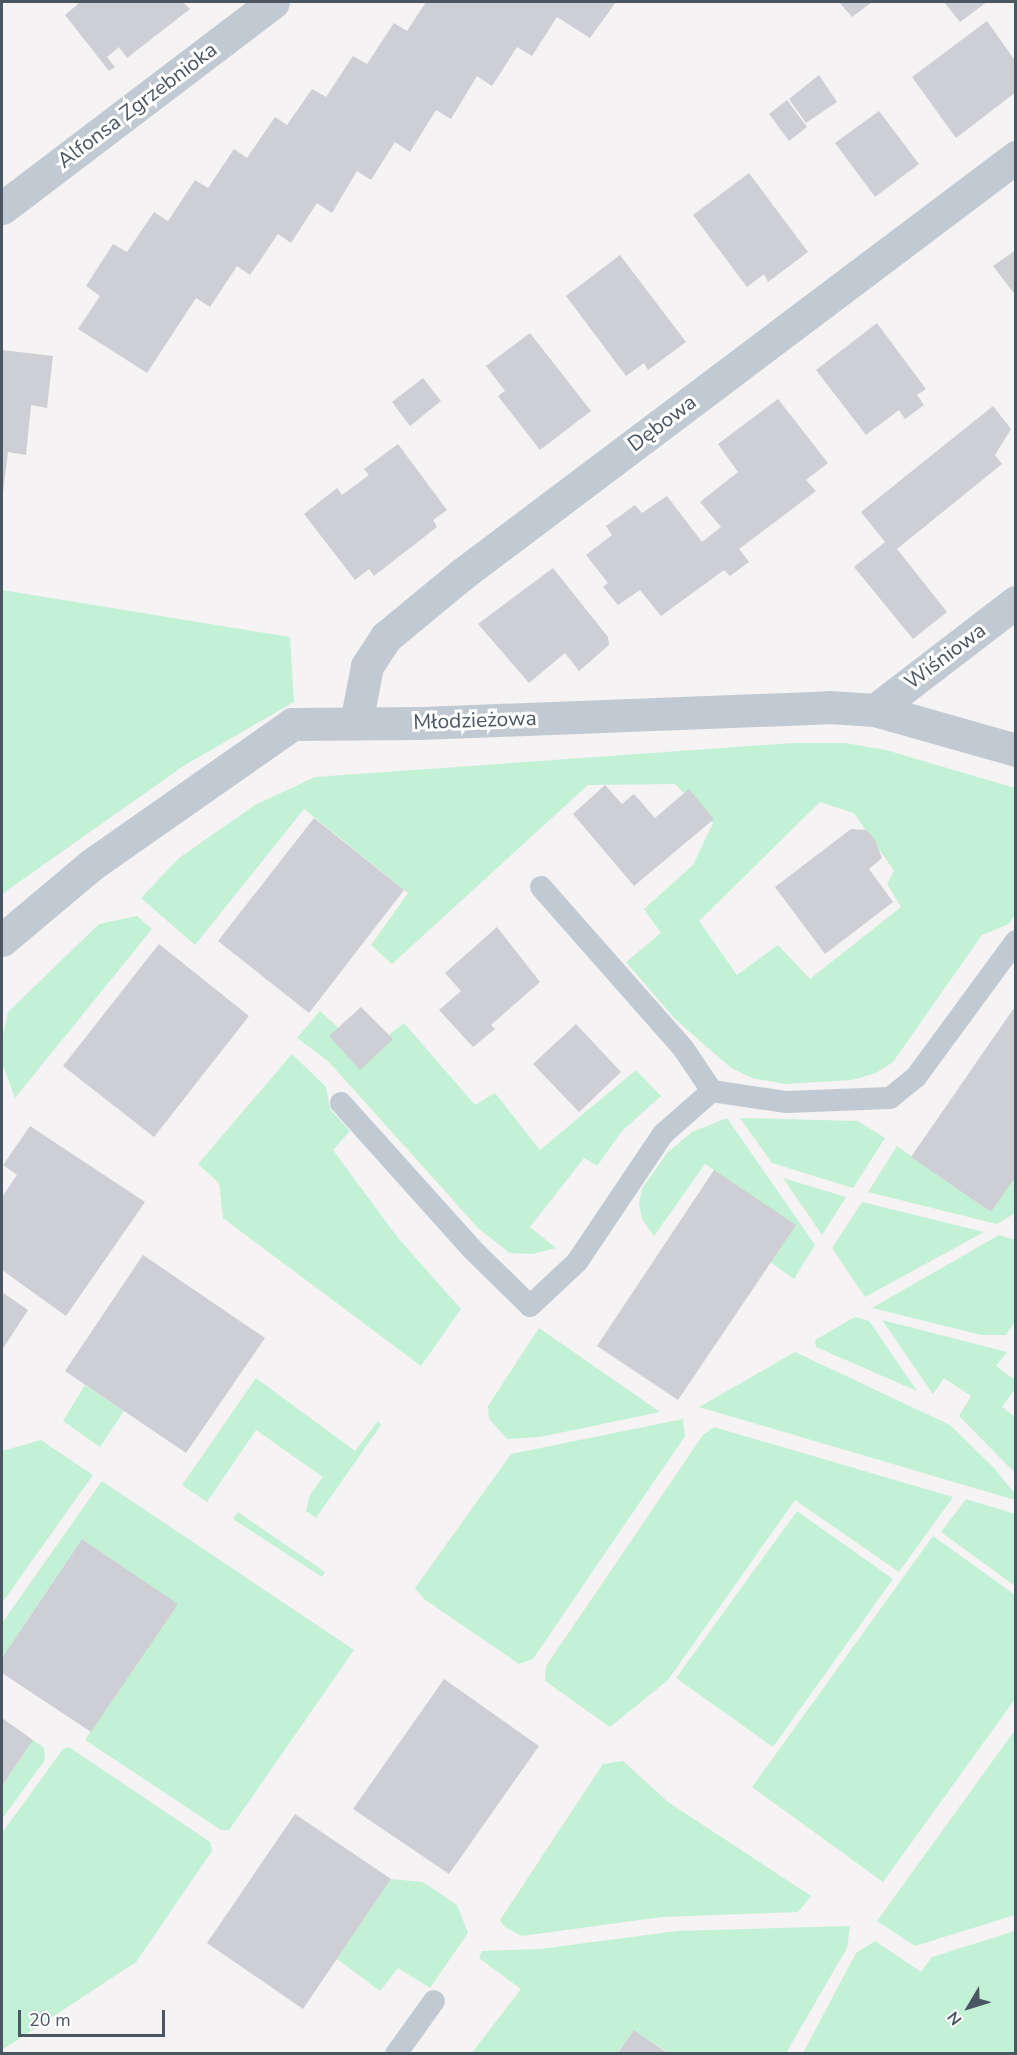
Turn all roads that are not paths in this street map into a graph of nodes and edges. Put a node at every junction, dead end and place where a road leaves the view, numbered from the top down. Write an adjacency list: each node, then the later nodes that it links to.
1 (273, 2): 3 (street, Alfonsa Zgrzebnioka)
2 (1016, 157): 6 (street, Dębowa)
3 (2, 208)
4 (1016, 602): 5 (street, Wiśniowa)
5 (875, 710): 6 (street, Młodzieżowa); 7 (street, Młodzieżowa)
6 (356, 723): 9 (street, Młodzieżowa)
7 (1016, 750)
8 (541, 887): 11 (lane)
9 (2, 940)
10 (1016, 941): 11 (lane)
11 (712, 1091): 12 (lane)
12 (341, 1103)
13 (434, 2001): 14 (lane)
14 (396, 2054)

